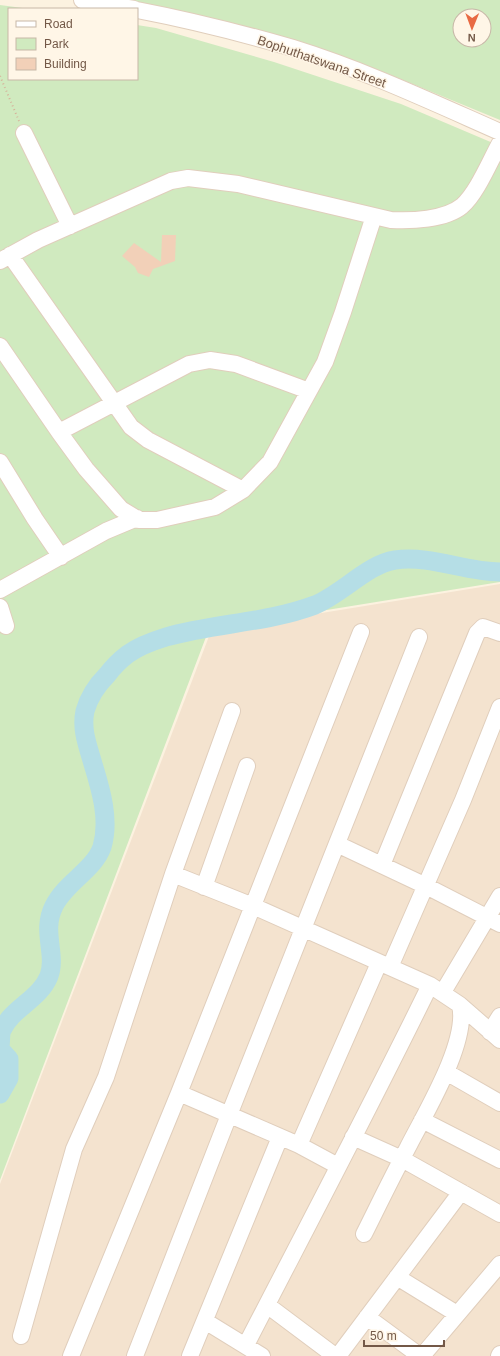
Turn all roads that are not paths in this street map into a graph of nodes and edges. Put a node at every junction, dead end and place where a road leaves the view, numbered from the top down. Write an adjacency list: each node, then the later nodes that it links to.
1 (82, 0): 2 (street, Bophuthatswana Street)
2 (130, 8)
3 (138, 9): 4 (street, Bophuthatswana Street)
4 (500, 132)
5 (24, 133): 8 (street)
6 (500, 143): 7 (street)
7 (374, 216): 8 (street); 11 (street)
8 (70, 226): 9 (street)
9 (5, 258): 12 (street)
10 (0, 346): 13 (street)
11 (309, 390): 12 (street); 15 (street)
12 (113, 403): 13 (street); 15 (street)
13 (59, 432): 16 (street)
14 (0, 462): 17 (street)
15 (243, 490): 16 (street)
16 (136, 518): 17 (street)
17 (61, 556): 18 (street)
18 (0, 590)
19 (0, 607): 20 (street)
20 (6, 626)
21 (361, 632): 33 (street)
22 (500, 633): 28 (street)
23 (420, 637): 27 (street)
24 (500, 707): 30 (street)
25 (232, 711): 29 (street)
26 (247, 766): 31 (street)
27 (337, 844): 28 (street); 35 (street)
28 (382, 865): 30 (street)
29 (173, 874): 31 (street); 61 (street)
30 (426, 886): 34 (street); 36 (street)
31 (204, 887): 33 (street)
32 (500, 896): 34 (street)
33 (253, 906): 35 (street); 42 (street)
34 (494, 921): 37 (street)
35 (304, 929): 36 (street); 44 (street)
36 (384, 965): 37 (street); 48 (street)
37 (436, 989): 38 (street); 47 (street)
38 (460, 1005): 40 (street); 41 (street)
39 (500, 1016): 40 (street)
40 (495, 1036)
41 (446, 1072): 43 (street); 45 (street)
42 (179, 1093): 44 (street); 63 (street)
43 (500, 1103)
44 (229, 1115): 46 (street); 64 (street)
45 (422, 1120): 49 (street); 50 (street)
46 (280, 1137): 48 (street); 60 (street)
47 (354, 1137): 49 (street); 51 (street)
48 (299, 1145): 51 (street)
49 (402, 1159): 52 (street); 54 (street)
50 (500, 1160)
51 (338, 1166): 57 (street)
52 (461, 1192): 53 (street); 56 (street)
53 (500, 1214)
54 (364, 1234)
55 (500, 1264): 58 (street)
56 (397, 1277): 58 (street); 59 (street)
57 (267, 1305): 62 (street); 67 (street)
58 (457, 1314): 68 (street)
59 (367, 1317): 67 (street); 68 (street)
60 (205, 1321): 62 (street); 65 (street)
61 (21, 1336)
62 (246, 1345): 66 (street)
63 (70, 1356)
64 (135, 1356)
65 (190, 1356)
66 (262, 1356)
67 (336, 1356)
68 (421, 1356)

